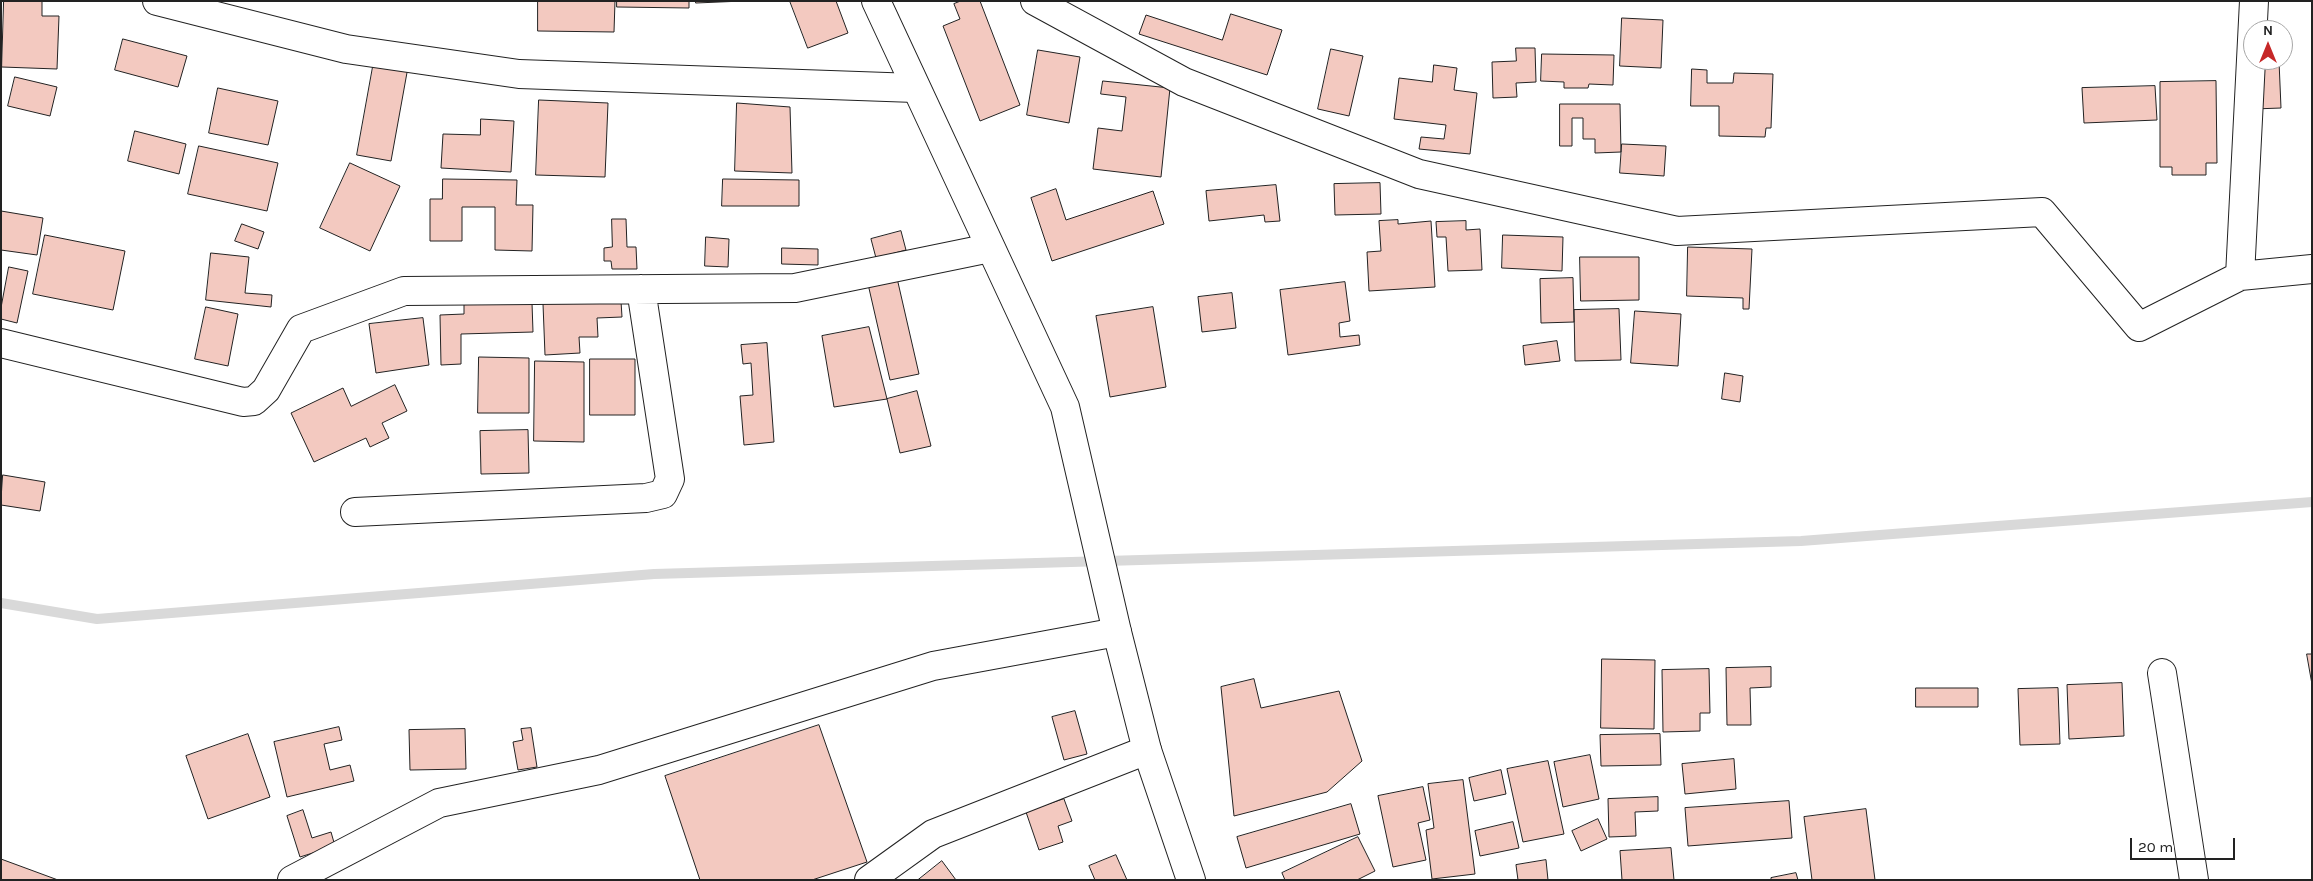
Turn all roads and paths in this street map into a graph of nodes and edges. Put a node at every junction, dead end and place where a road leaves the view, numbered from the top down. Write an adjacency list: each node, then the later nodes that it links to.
1 (157, 1): 5 (street)
2 (876, 1): 5 (street)
3 (1035, 1): 8 (street)
4 (2254, 1): 8 (street)
5 (916, 88): 6 (street)
6 (990, 248): 9 (street); 12 (street)
7 (2312, 269): 8 (street)
8 (2240, 276)
9 (641, 288): 10 (street); 11 (street)
10 (1, 343)
11 (355, 512)
12 (1117, 632): 14 (street); 15 (street)
13 (2162, 673): 18 (street)
14 (1147, 750): 16 (street); 17 (street)
15 (292, 880)
16 (869, 880)
17 (1191, 880)
18 (2194, 880)

